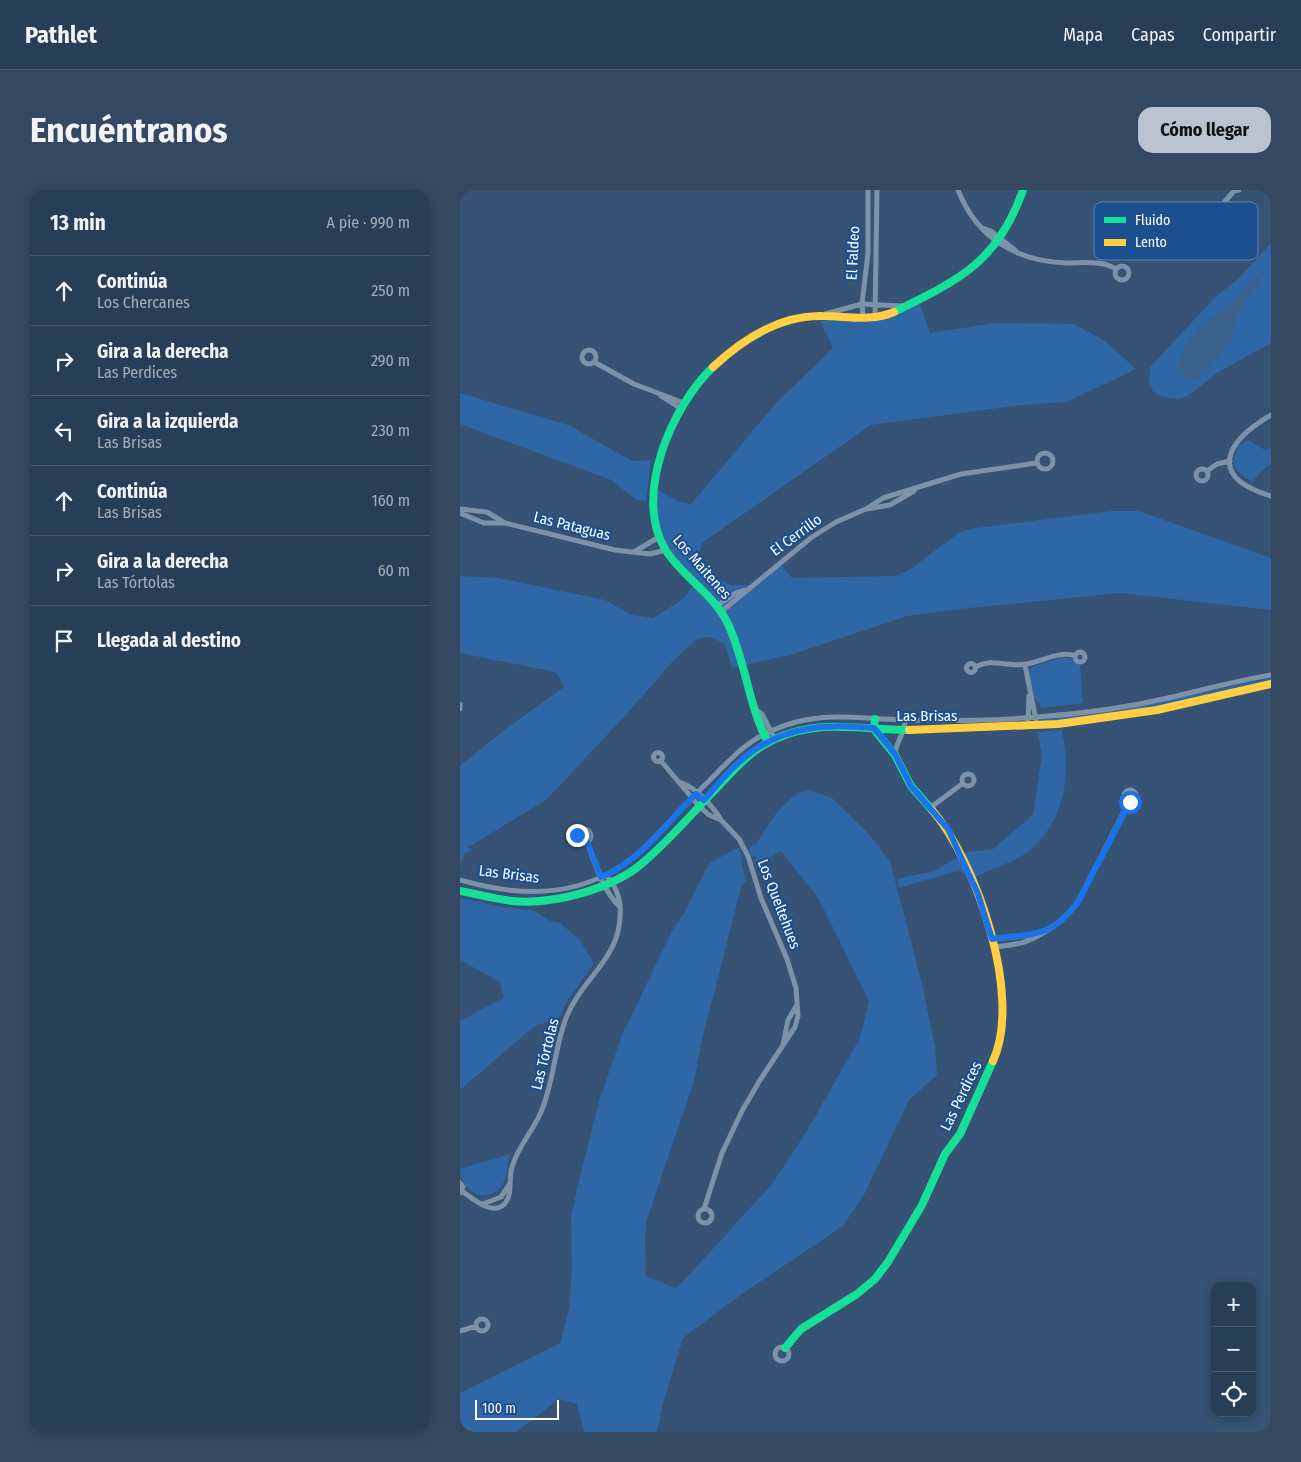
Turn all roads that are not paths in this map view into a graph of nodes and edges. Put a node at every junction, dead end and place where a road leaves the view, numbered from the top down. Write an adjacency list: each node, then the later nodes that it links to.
1 (868, 190): 9 (street, El Faldeo)
2 (877, 190): 10 (street, El Faldeo)
3 (958, 190): 7 (street)
4 (1023, 190): 7 (street, Los Maitenes)
5 (1235, 190): 6 (street)
6 (1224, 202)
7 (999, 241): 8 (street); 11 (street, Los Maitenes)
8 (1116, 269)
9 (862, 304): 10 (street, Los Maitenes); 12 (street, Los Maitenes); 13 (street, El Faldeo)
10 (876, 304): 11 (street, Los Maitenes); 14 (street, El Faldeo)
11 (906, 306): 14 (street, Los Maitenes)
12 (822, 316): 13 (street, Los Maitenes); 16 (street, Los Maitenes)
13 (863, 318): 14 (street, Los Maitenes)
14 (875, 318)
15 (594, 362): 16 (street)
16 (682, 406): 27 (street, Los Maitenes)
17 (1271, 415): 18 (street)
18 (1230, 461): 20 (street); 22 (street)
19 (1037, 463): 21 (street, El Cerrillo)
20 (1207, 471)
21 (917, 488): 24 (street, El Cerrillo); 24 (street, El Cerrillo)
22 (1271, 496)
23 (460, 509): 26 (street, Las Pataguas)
24 (866, 509): 30 (street, El Cerrillo)
25 (460, 513): 26 (street, Las Pataguas)
26 (505, 523): 29 (street, Las Pataguas)
27 (659, 537): 28 (street, Los Maitenes); 29 (street)
28 (666, 550): 29 (street, Las Pataguas); 30 (street, Los Maitenes)
29 (633, 552)
30 (720, 608): 43 (street, Los Maitenes)
31 (1075, 656): 32 (street)
32 (1025, 665): 33 (street); 40 (street)
33 (976, 667)
34 (1271, 676): 40 (street, Las Brisas)
35 (1271, 684): 40 (street, Las Brisas)
36 (460, 704): 37 (street)
37 (460, 709)
38 (875, 719): 39 (street, Las Brisas); 41 (street); 43 (street, Las Brisas)
39 (905, 720): 40 (street, Las Brisas); 42 (street)
40 (1032, 722): 42 (street, Las Brisas)
41 (874, 728): 42 (street, Las Brisas); 44 (street, Las Brisas); 45 (street, Las Perdices)
42 (905, 730): 45 (street)
43 (767, 733): 44 (street, Los Maitenes); 49 (street, Las Brisas)
44 (772, 740): 51 (street, Las Brisas)
45 (895, 754): 53 (street, Las Perdices)
46 (660, 761): 47 (street, Los Queltehues)
47 (680, 782): 49 (street, Los Queltehues); 50 (street, Los Queltehues)
48 (962, 784): 53 (street)
49 (697, 793): 50 (street, Las Brisas); 51 (street, Los Queltehues)
50 (691, 798): 51 (street, Los Queltehues); 55 (street, Las Brisas)
51 (701, 802): 57 (street, Las Brisas); 60 (street, Los Queltehues)
52 (1128, 802): 59 (street)
53 (931, 807): 59 (street, Las Perdices)
54 (587, 842): 55 (street, Las Tórtolas)
55 (603, 876): 56 (street, Las Brisas); 57 (street, Las Tórtolas)
56 (461, 881): 58 (street)
57 (609, 884): 58 (street, Las Brisas); 63 (street, Las Tórtolas)
58 (460, 889)
59 (994, 943): 67 (street, Las Perdices)
60 (797, 1005): 61 (street, Los Queltehues); 61 (street, Los Queltehues)
61 (783, 1045): 64 (street, Los Queltehues)
62 (460, 1182): 63 (street, Las Tórtolas)
63 (461, 1192)
64 (704, 1209)
65 (476, 1326): 66 (street)
66 (460, 1331)
67 (785, 1348)

